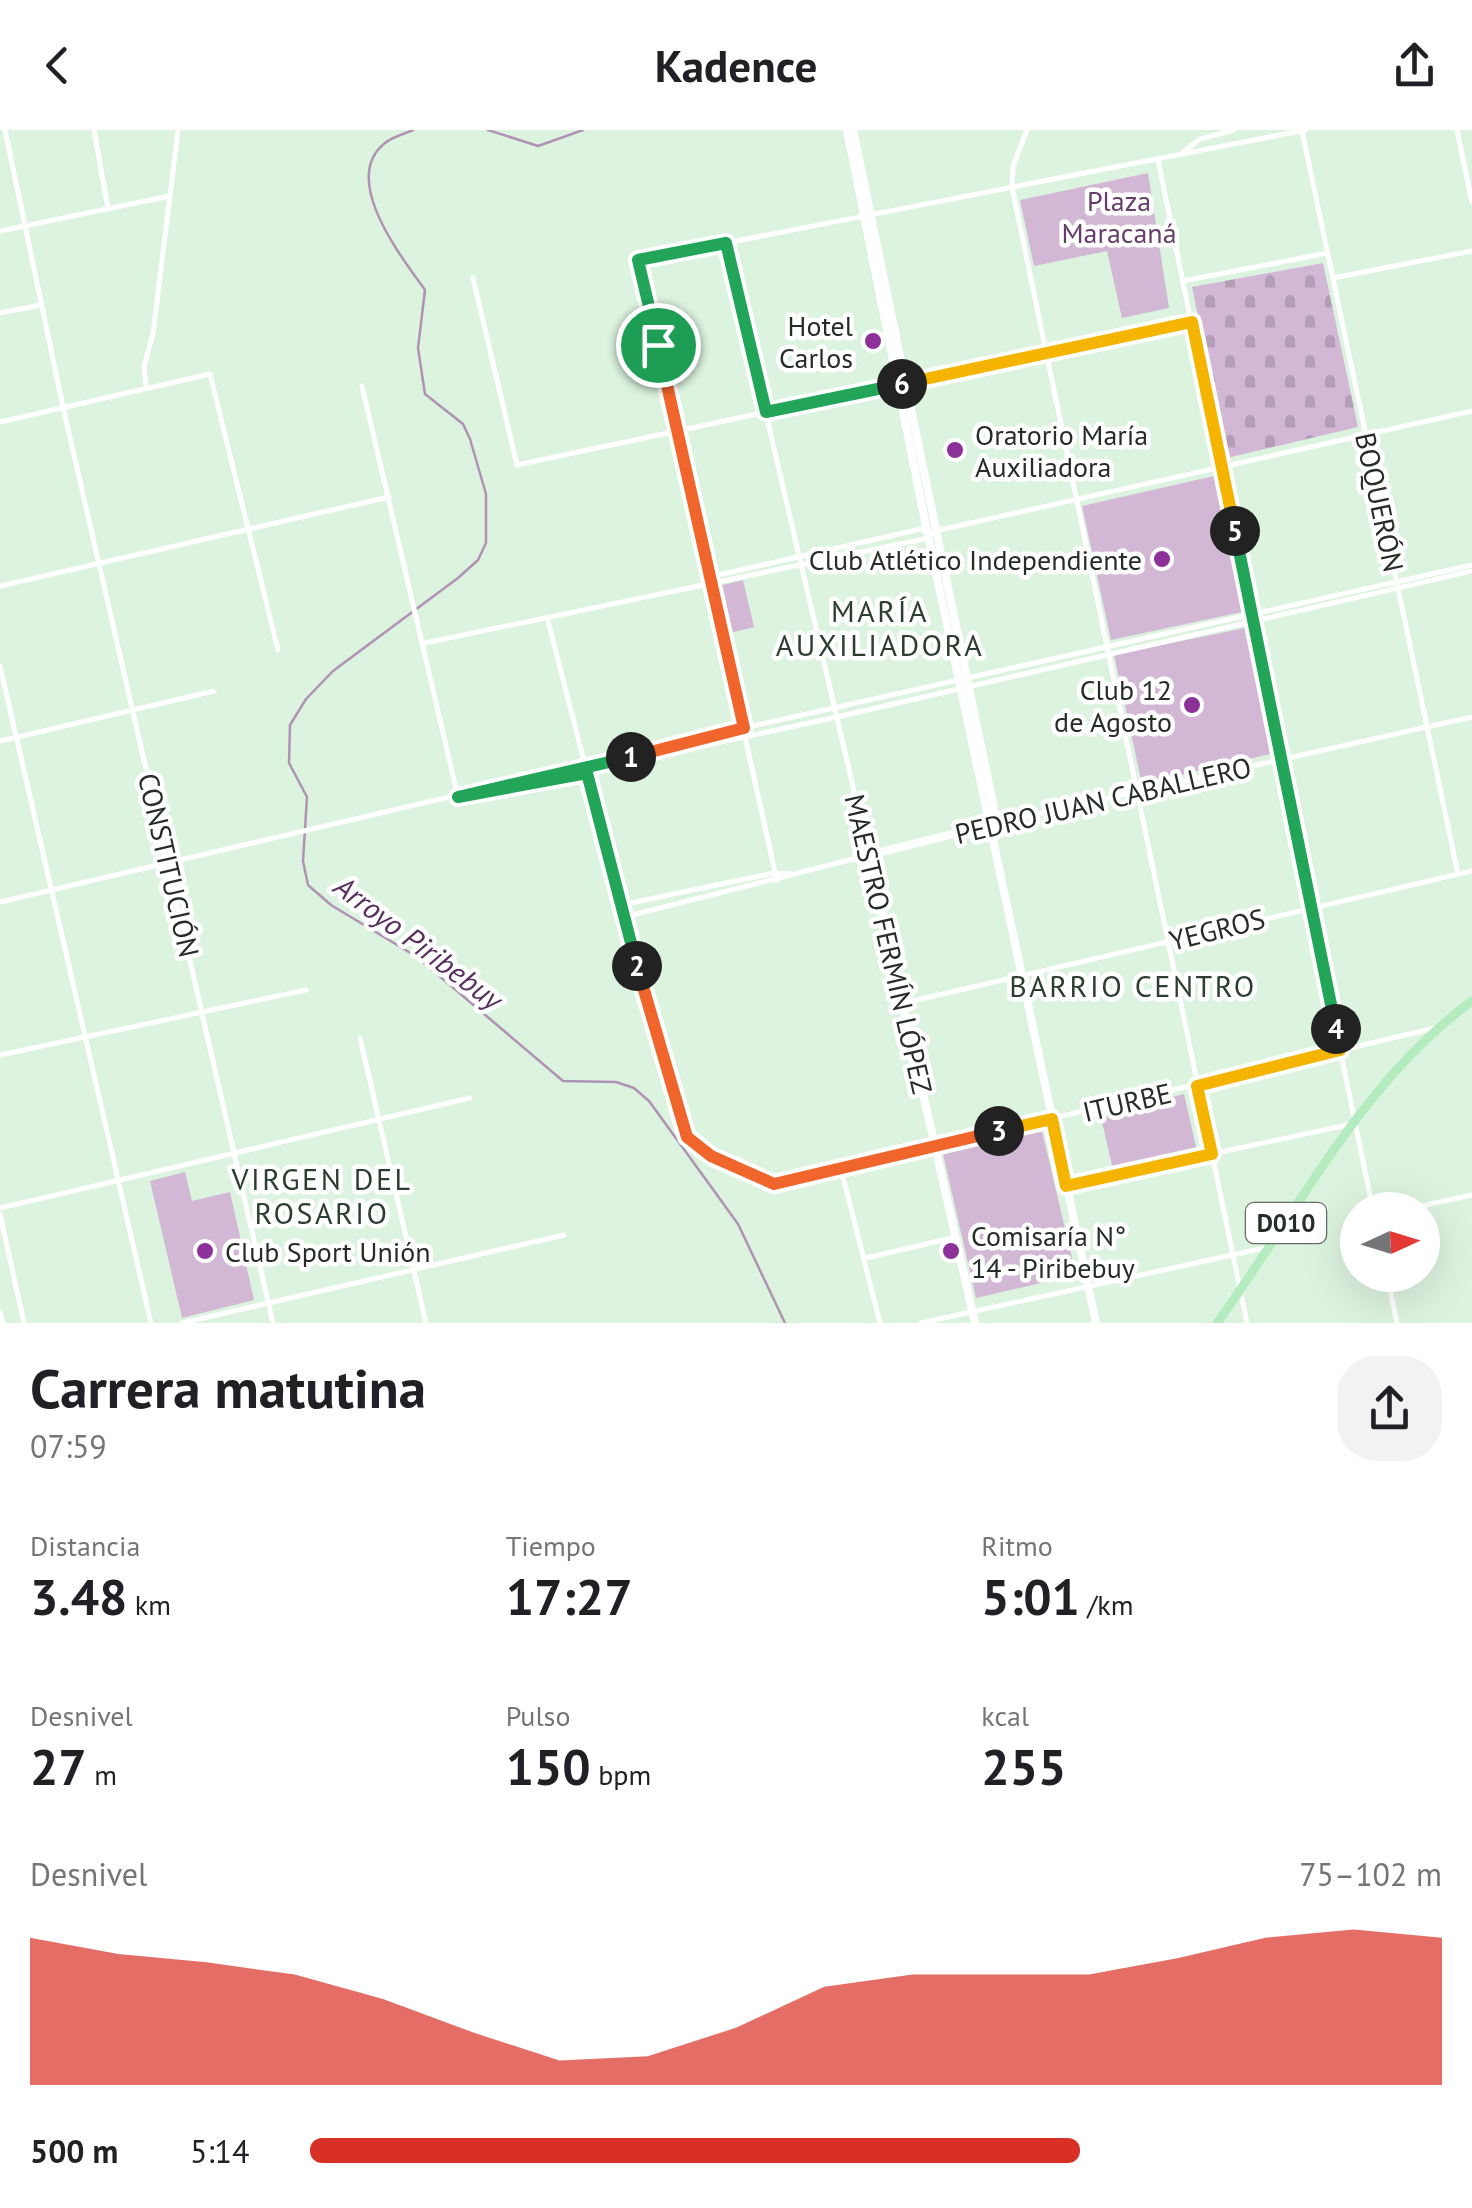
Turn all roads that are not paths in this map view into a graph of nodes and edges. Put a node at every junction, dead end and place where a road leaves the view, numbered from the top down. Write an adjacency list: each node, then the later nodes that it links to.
1 (4, 130): 9 (street, CONSTITUCIÓN)
2 (94, 130): 16 (street)
3 (178, 130): 14 (street)
4 (850, 130): 17 (street)
5 (1026, 130): 13 (street)
6 (1234, 130): 11 (street)
7 (1303, 130): 11 (street); 22 (street, BOQUERÓN)
8 (1458, 130): 15 (street)
9 (9, 152): 10 (street); 18 (street, CONSTITUCIÓN)
10 (0, 154)
11 (1180, 154): 12 (street)
12 (1158, 159): 13 (street); 25 (street)
13 (1012, 187): 17 (street); 29 (street)
14 (170, 196): 16 (street); 32 (street)
15 (1472, 202)
16 (108, 209): 18 (street)
17 (866, 216): 20 (street); 30 (street)
18 (25, 226): 19 (street); 26 (street, CONSTITUCIÓN)
19 (0, 231)
20 (726, 243): 35 (street, MAESTRO FERMÍN LÓPEZ); 37 (street)
21 (1472, 250): 24 (street)
22 (1327, 253): 24 (street, BOQUERÓN); 25 (street)
23 (473, 278): 37 (street)
24 (1332, 278): 38 (street, BOQUERÓN)
25 (1183, 281): 28 (street)
26 (41, 304): 27 (street); 33 (street, CONSTITUCIÓN)
27 (0, 313)
28 (1192, 322): 29 (street); 39 (street)
29 (1046, 354): 30 (street); 41 (street)
30 (902, 384): 35 (street); 43 (street)
31 (362, 386): 40 (street)
32 (146, 388): 33 (street); 42 (street)
33 (63, 407): 36 (street); 45 (street, CONSTITUCIÓN)
34 (1472, 411): 38 (street)
35 (766, 412): 37 (street); 44 (street, MAESTRO FERMÍN LÓPEZ)
36 (0, 422)
37 (676, 430): 48 (street)
38 (1365, 434): 39 (street); 49 (street, BOQUERÓN)
39 (1221, 467): 41 (street); 52 (street)
40 (389, 497): 42 (street); 53 (street)
41 (1074, 500): 43 (street); 55 (street)
42 (246, 528): 45 (street); 54 (street)
43 (932, 532): 44 (street); 46 (street); 57 (street)
44 (800, 556): 46 (street, MAESTRO FERMÍN LÓPEZ); 48 (street)
45 (98, 563): 50 (street); 59 (street, CONSTITUCIÓN)
46 (802, 566): 48 (street); 60 (street, MAESTRO FERMÍN LÓPEZ)
47 (1472, 568): 49 (street)
48 (711, 583): 51 (street); 63 (street)
49 (1397, 585): 52 (street); 62 (street, BOQUERÓN)
50 (0, 586)
51 (547, 617): 53 (street); 68 (street, ITURBE)
52 (1253, 618): 55 (street); 67 (street)
53 (425, 644): 70 (street)
54 (278, 650)
55 (1106, 652): 57 (street); 69 (street)
56 (0, 666): 64 (street)
57 (964, 685): 60 (street); 71 (street)
58 (214, 691): 59 (street)
59 (134, 709): 64 (street); 73 (street, CONSTITUCIÓN)
60 (836, 714): 63 (street); 65 (street); 72 (street, MAESTRO FERMÍN LÓPEZ)
61 (1472, 716): 62 (street, PEDRO JUAN CABALLERO)
62 (1427, 727): 67 (street, PEDRO JUAN CABALLERO); 77 (street, BOQUERÓN)
63 (744, 728): 65 (street); 68 (street)
64 (16, 737): 66 (street); 79 (street)
65 (746, 737): 68 (street); 75 (street)
66 (0, 741)
67 (1282, 760): 69 (street, PEDRO JUAN CABALLERO); 82 (street)
68 (586, 770): 70 (street); 81 (street, ITURBE)
69 (1136, 792): 71 (street, PEDRO JUAN CABALLERO); 84 (street)
70 (458, 797): 73 (street)
71 (993, 824): 72 (street, PEDRO JUAN CABALLERO); 85 (street)
72 (868, 855): 76 (street, PEDRO JUAN CABALLERO); 88 (street, MAESTRO FERMÍN LÓPEZ)
73 (169, 862): 79 (street); 89 (street, CONSTITUCIÓN)
74 (1472, 871): 77 (street, YEGROS)
75 (774, 873): 76 (street); 78 (street); 81 (street)
76 (794, 874): 78 (street)
77 (1458, 874): 82 (street, YEGROS)
78 (777, 881): 83 (street)
79 (52, 890): 80 (street); 91 (street)
80 (0, 902)
81 (621, 905): 83 (street, ITURBE)
82 (1311, 905): 84 (street, YEGROS); 93 (street)
83 (624, 917): 103 (street, ITURBE)
84 (1168, 942): 85 (street, YEGROS); 95 (street)
85 (1021, 975): 88 (street, YEGROS); 97 (street)
86 (306, 990): 89 (street)
87 (1472, 1000): 90 (main road, D010)
88 (904, 1003): 100 (street, MAESTRO FERMÍN LÓPEZ)
89 (203, 1013): 91 (street); 102 (street, CONSTITUCIÓN)
90 (1434, 1028): 93 (street, ITURBE); 99 (main road, D010)
91 (86, 1038): 94 (street); 104 (street)
92 (360, 1038): 98 (street)
93 (1340, 1050): 95 (street, ITURBE); 99 (street)
94 (0, 1056)
95 (1197, 1086): 97 (street, ITURBE); 101 (street)
96 (470, 1098): 98 (street)
97 (1052, 1119): 100 (street, ITURBE); 105 (street)
98 (380, 1121): 102 (street); 115 (street)
99 (1355, 1123): 101 (street); 106 (street); 112 (main road, D010)
100 (935, 1146): 103 (street, ITURBE); 111 (street, MAESTRO FERMÍN LÓPEZ)
101 (1212, 1154): 105 (street); 113 (street)
102 (236, 1156): 104 (street); 119 (street, CONSTITUCIÓN)
103 (840, 1165): 114 (street)
104 (119, 1182): 109 (street); 125 (street)
105 (1066, 1186): 116 (street)
106 (1369, 1192)
107 (1472, 1195): 108 (street)
108 (1440, 1202)
109 (0, 1211): 124 (street)
110 (564, 1236): 115 (street)
111 (956, 1237): 114 (street); 120 (street, MAESTRO FERMÍN LÓPEZ)
112 (1269, 1247): 113 (street); 117 (main road, D010)
113 (1233, 1254): 116 (street); 117 (street)
114 (866, 1258): 129 (street)
115 (415, 1270): 119 (street); 128 (street)
116 (1088, 1285): 120 (street); 132 (street)
117 (1240, 1290): 133 (main road, D010); 134 (street)
118 (1390, 1292): 122 (street)
119 (269, 1303): 126 (street); 127 (street, CONSTITUCIÓN)
120 (972, 1310): 130 (street); 131 (street, MAESTRO FERMÍN LÓPEZ)
121 (0, 1312): 123 (street)
122 (1394, 1322)
123 (2, 1323)
124 (24, 1323)
125 (152, 1323)
126 (182, 1323)
127 (274, 1323)
128 (426, 1323)
129 (880, 1323)
130 (921, 1323)
131 (975, 1323)
132 (1096, 1323)
133 (1217, 1323)
134 (1247, 1323)

